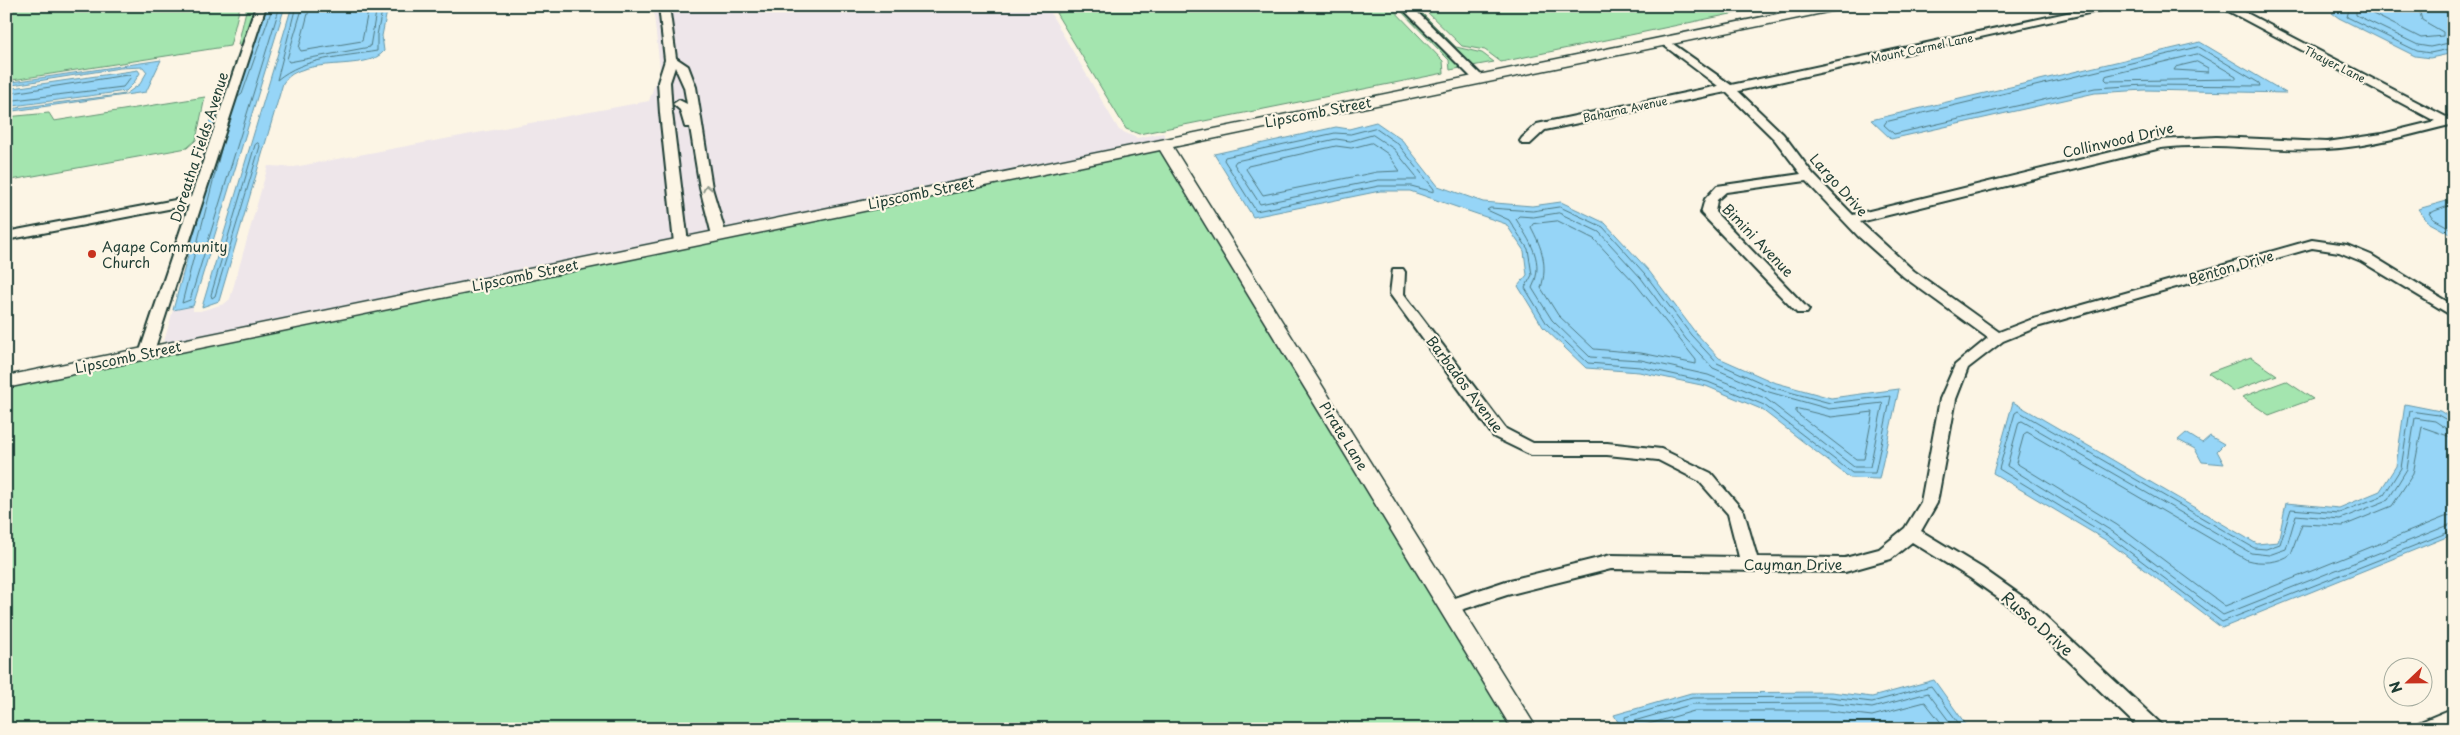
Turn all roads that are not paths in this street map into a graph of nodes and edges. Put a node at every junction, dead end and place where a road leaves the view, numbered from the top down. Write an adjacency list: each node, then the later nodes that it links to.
1 (261, 6): 19 (street, Doreatha Fields Avenue)
2 (664, 6): 8 (street)
3 (1405, 6): 9 (street)
4 (1837, 6): 7 (street, Lipscomb Street)
5 (2115, 6): 10 (street, Mount Carmel Lane)
6 (2224, 6): 14 (street, Thayer Lane)
7 (1666, 42): 9 (street, Lipscomb Street); 10 (street, Largo Drive)
8 (671, 60): 11 (street); 13 (street)
9 (1479, 79): 16 (street, Lipscomb Street)
10 (1729, 88): 15 (street, Bahama Avenue); 18 (street, Largo Drive)
11 (692, 100): 12 (street); 17 (street)
12 (679, 104): 13 (street); 17 (street)
13 (666, 106): 23 (street)
14 (2450, 120): 20 (street, Collinwood Drive)
15 (1526, 141)
16 (1163, 143): 21 (street, Lipscomb Street); 32 (street, Pirate Lane)
17 (700, 150): 21 (street, one-way to 17)
18 (1809, 176): 20 (street, Largo Drive); 25 (street, Bimini Avenue)
19 (197, 200): 22 (street); 28 (street, Doreatha Fields Avenue)
20 (1851, 220): 27 (street, Largo Drive)
21 (719, 235): 23 (street, Lipscomb Street)
22 (6, 236)
23 (681, 243): 28 (street, Lipscomb Street)
24 (1398, 272): 31 (street, Barbados Avenue)
25 (1802, 310)
26 (2454, 312): 27 (street, Benton Drive)
27 (1998, 338): 30 (street, Cayman Drive)
28 (146, 354): 29 (street, Lipscomb Street)
29 (6, 382)
30 (1911, 533): 31 (street, Cayman Drive); 35 (street, Russo Drive)
31 (1750, 564): 32 (street, Cayman Drive)
32 (1449, 607): 34 (street, Pirate Lane)
33 (2454, 716): 36 (street)
34 (1526, 729)
35 (2153, 729)
36 (2425, 729)

